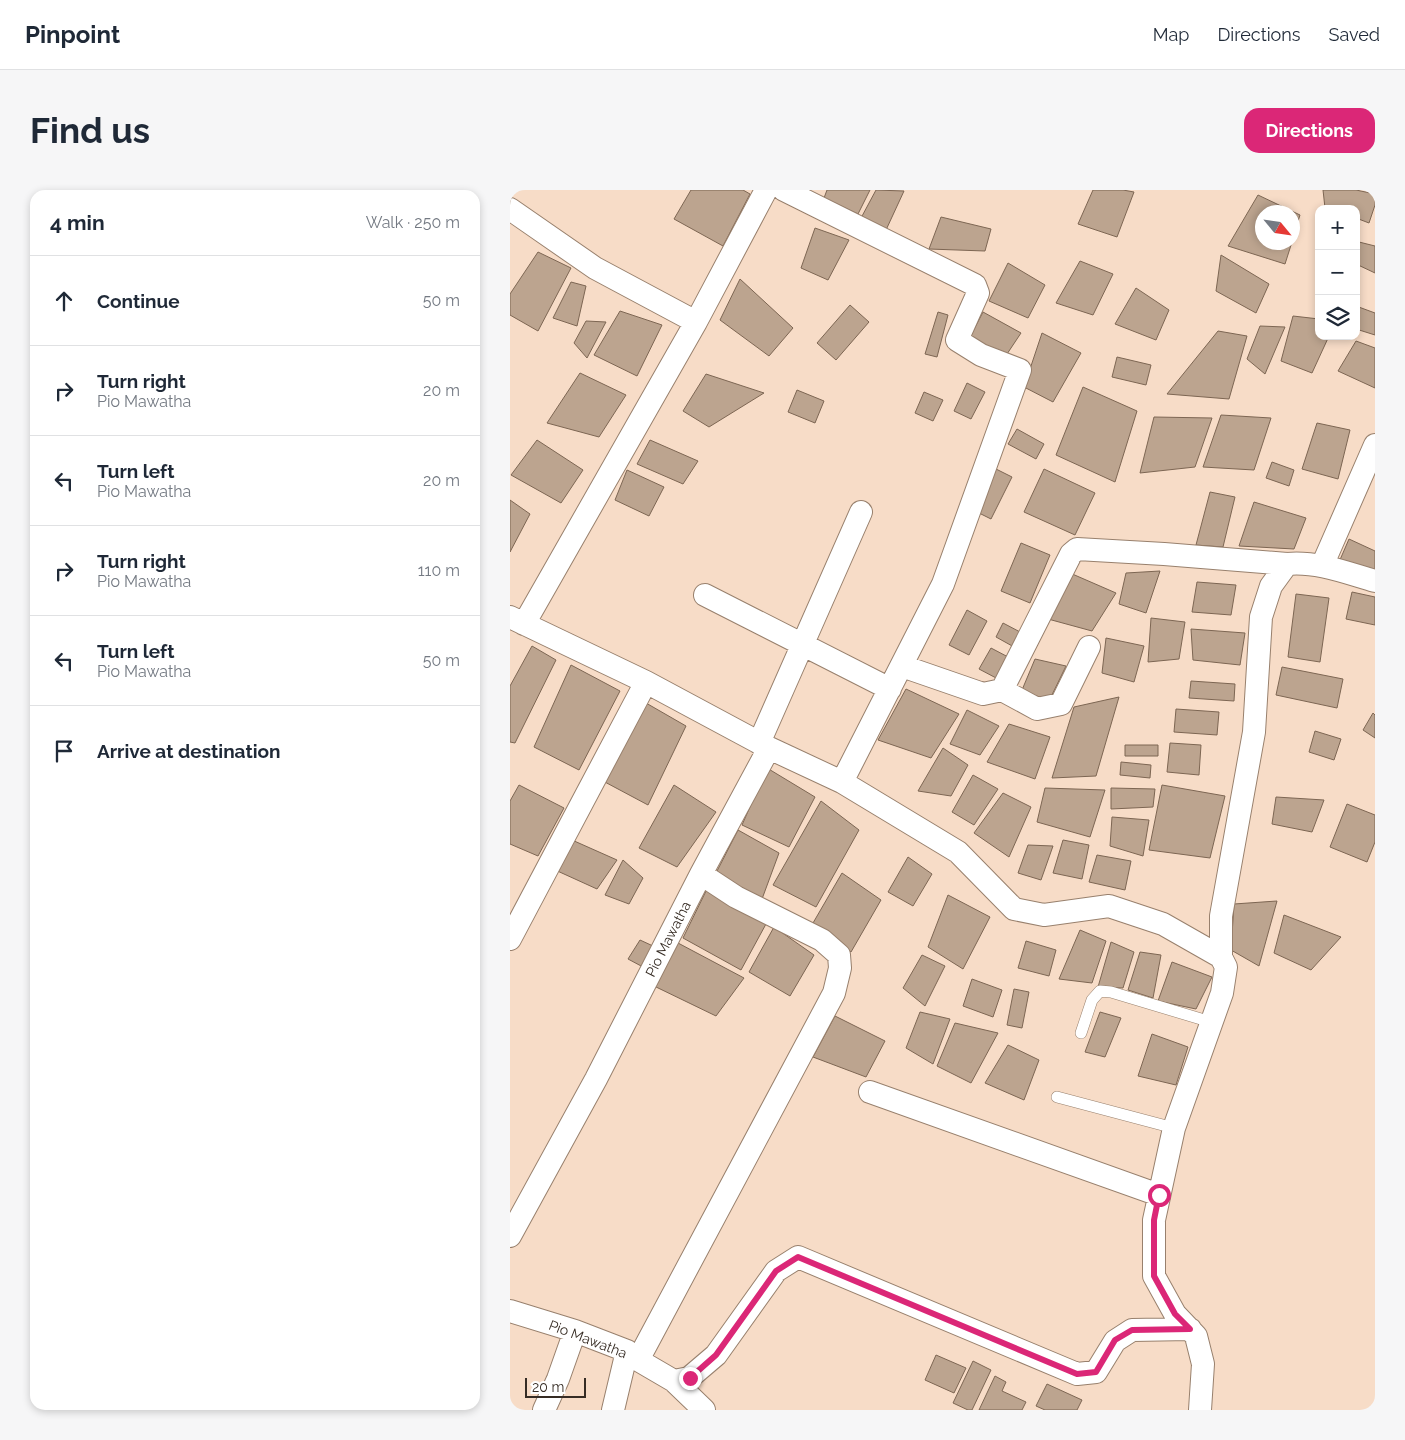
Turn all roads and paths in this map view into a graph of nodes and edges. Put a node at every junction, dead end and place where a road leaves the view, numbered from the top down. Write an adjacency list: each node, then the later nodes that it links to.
1 (766, 190): 4 (street)
2 (784, 190): 14 (street)
3 (510, 210): 4 (street)
4 (696, 322): 11 (street)
5 (1375, 444): 8 (street)
6 (861, 512): 12 (street, Pio Mawatha)
7 (1287, 564): 8 (street); 17 (street); 23 (street)
8 (1322, 566): 9 (street)
9 (1375, 581)
10 (705, 595): 12 (street)
11 (517, 620): 15 (street)
12 (802, 644): 16 (street); 18 (street, Pio Mawatha)
13 (1089, 647): 17 (street)
14 (902, 666): 16 (street); 17 (street)
15 (646, 682): 18 (street); 21 (street)
16 (890, 689): 19 (street)
17 (1002, 690)
18 (764, 745): 19 (street); 20 (street, Pio Mawatha)
19 (842, 782): 23 (street)
20 (701, 874): 30 (street, Pio Mawatha); 34 (street)
21 (516, 915): 22 (street)
22 (510, 939)
23 (1221, 957): 24 (street)
24 (1211, 1022): 25 (lane); 28 (street)
25 (1081, 1033)
26 (870, 1092): 29 (street)
27 (1057, 1097): 28 (lane)
28 (1174, 1128): 29 (street)
29 (1159, 1195): 32 (street)
30 (510, 1236)
31 (510, 1311): 33 (street, Pio Mawatha)
32 (1190, 1329): 35 (street); 39 (street)
33 (575, 1332): 34 (street, Pio Mawatha); 36 (street)
34 (632, 1356): 35 (street, Pio Mawatha); 37 (street)
35 (674, 1381): 38 (street, Pio Mawatha)
36 (544, 1410)
37 (613, 1410)
38 (704, 1410)
39 (1200, 1410)

